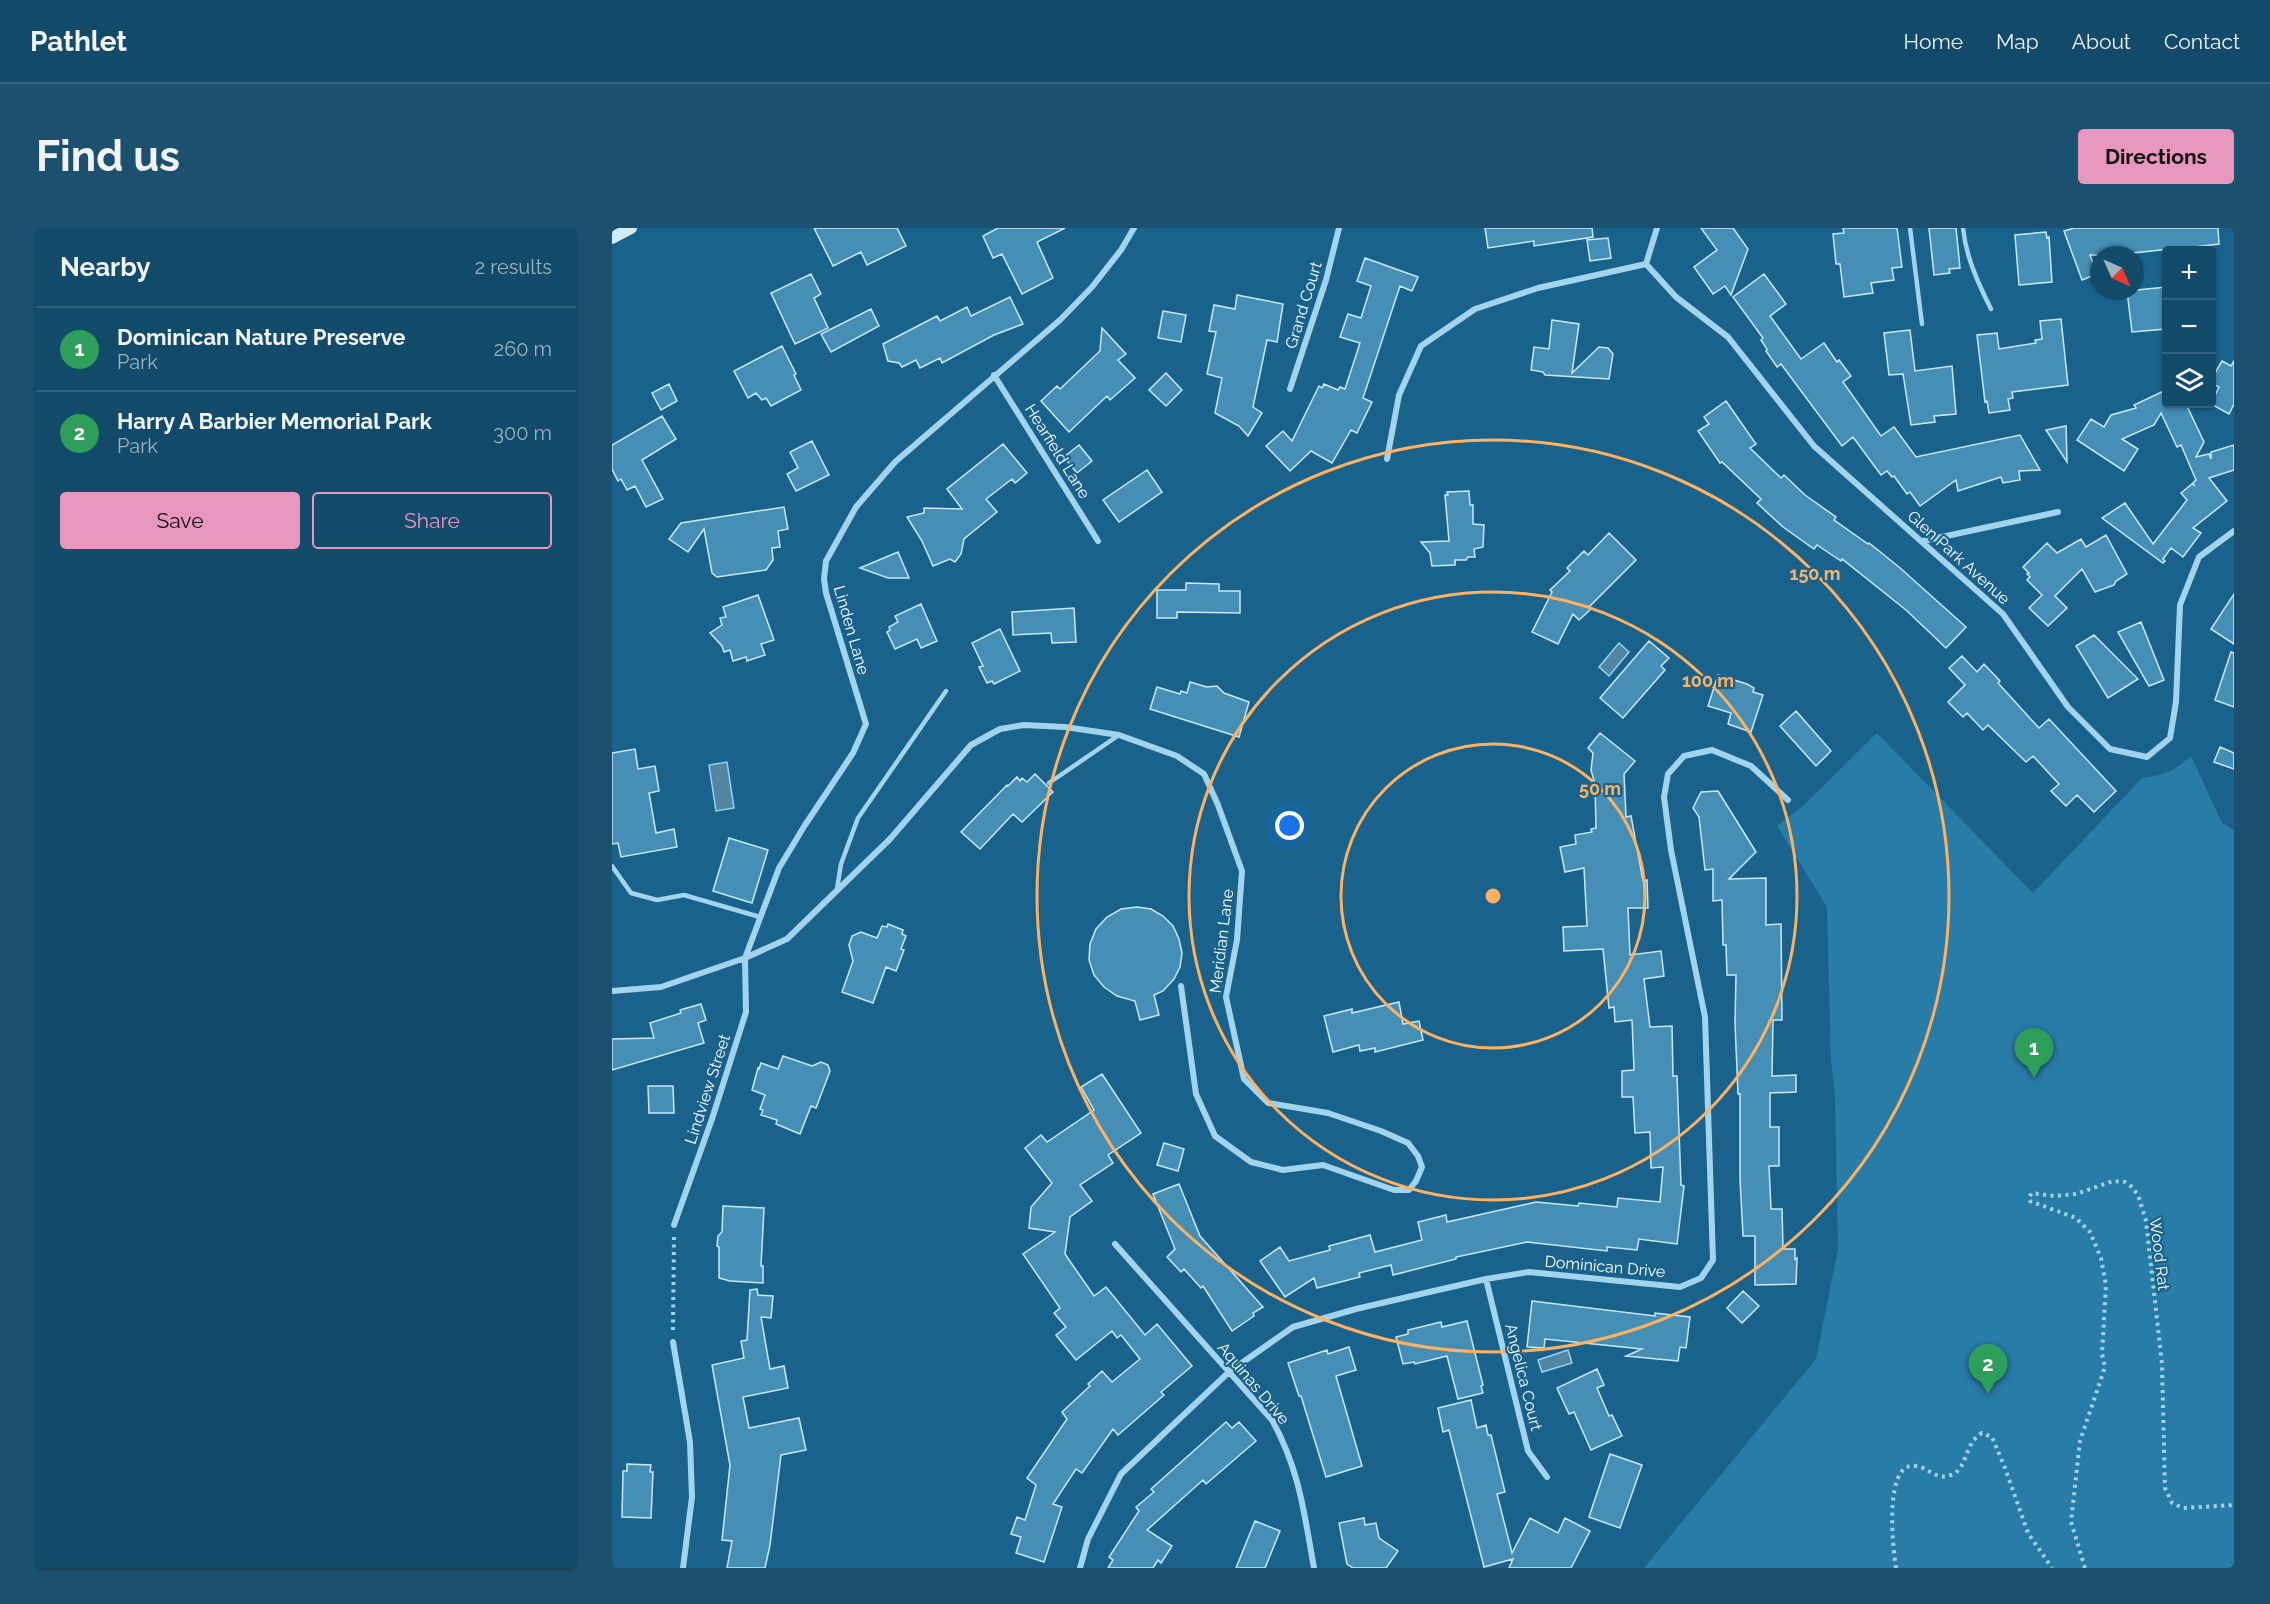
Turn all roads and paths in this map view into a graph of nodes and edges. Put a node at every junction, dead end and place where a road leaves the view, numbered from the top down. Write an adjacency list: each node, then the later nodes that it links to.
1 (631, 228): 7 (street)
2 (1134, 228): 11 (street, Linden Lane)
3 (1340, 228): 12 (street, Grand Court)
4 (1657, 228): 8 (street)
5 (1910, 228): 10 (lane)
6 (1963, 228): 9 (lane)
7 (612, 238)
8 (1646, 264): 13 (street); 17 (street, Glen Park Avenue)
9 (1991, 309)
10 (1922, 324)
11 (994, 375): 16 (street, Hearfield Lane); 24 (street, Linden Lane)
12 (1290, 389)
13 (1387, 459)
14 (2058, 512): 17 (street)
15 (2234, 531): 17 (street, Glen Park Avenue)
16 (1098, 541)
17 (1923, 541)
18 (946, 691): 23 (lane)
19 (1119, 735): 20 (lane); 23 (street, Meridian Lane); 26 (street, Meridian Lane)
20 (1049, 783)
21 (1788, 800): 30 (street, Dominican Drive)
22 (612, 866): 24 (lane)
23 (837, 892): 25 (street, Meridian Lane)
24 (760, 917): 25 (street, Linden Lane)
25 (745, 958): 27 (street); 28 (street, Lindview Street)
26 (1181, 986)
27 (612, 991)
28 (674, 1225): 31 (path)
29 (1115, 1244): 32 (street, Aquinas Drive)
30 (1486, 1279): 32 (street, Dominican Drive); 33 (street, Angelica Court)
31 (673, 1342): 35 (street)
32 (1229, 1372): 36 (street, Dominican Drive); 37 (street, Aquinas Drive)
33 (1547, 1477)
34 (2234, 1505): 40 (path, Wood Rat)
35 (683, 1568)
36 (1080, 1568)
37 (1314, 1568)
38 (1896, 1568): 39 (path)
39 (2052, 1568)
40 (2085, 1568)

